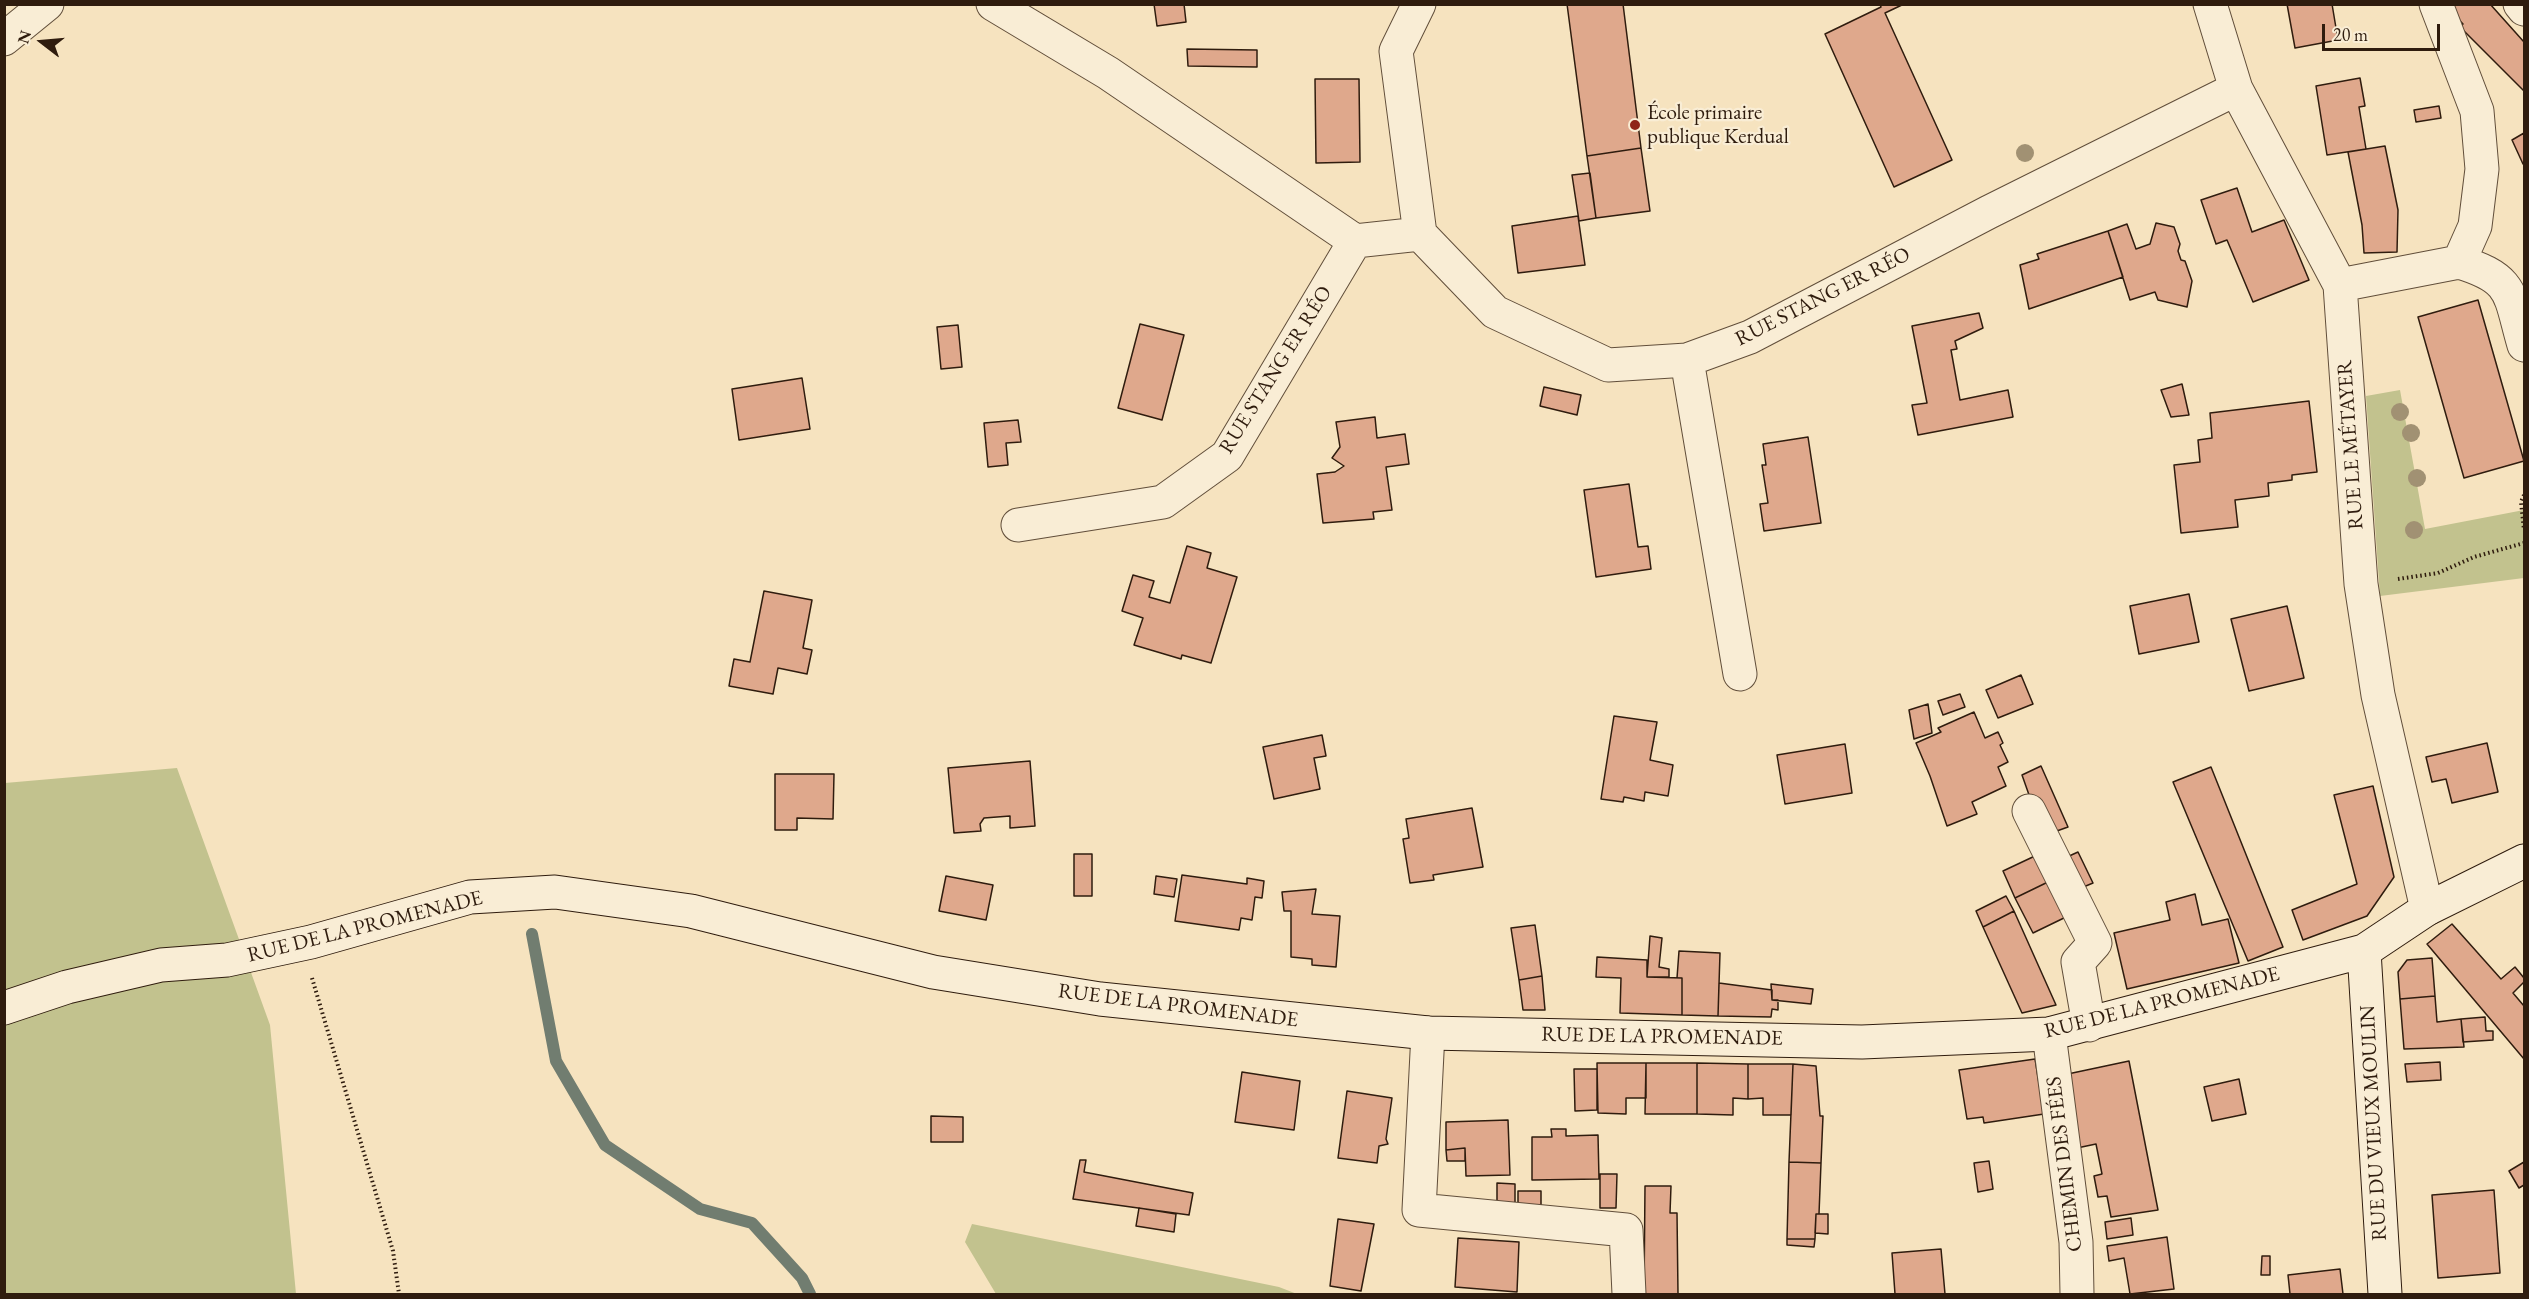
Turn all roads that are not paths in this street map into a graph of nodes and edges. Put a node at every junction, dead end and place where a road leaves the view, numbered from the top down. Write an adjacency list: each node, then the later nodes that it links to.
1 (46, 4): 8 (street)
2 (993, 4): 11 (street)
3 (1419, 4): 10 (street)
4 (2210, 4): 9 (street, RUE LE MÉTAYER)
5 (2436, 4): 12 (street)
6 (2520, 4): 7 (street)
7 (2524, 9)
8 (4, 39)
9 (2236, 89): 13 (street, RUE LE MÉTAYER); 15 (street, RUE STANG ER RÉO)
10 (1420, 234): 11 (street); 15 (street, RUE STANG ER RÉO)
11 (1355, 241): 16 (street, RUE STANG ER RÉO)
12 (2459, 262): 13 (street); 14 (street)
13 (2340, 285): 20 (street, RUE LE MÉTAYER)
14 (2524, 345)
15 (1687, 360): 17 (street)
16 (1018, 525)
17 (1740, 674)
18 (2029, 811): 23 (street)
19 (2524, 861): 20 (street, RUE DE LA PROMENADE)
20 (2427, 909): 21 (street, RUE DE LA PROMENADE)
21 (2364, 951): 23 (street, RUE DE LA PROMENADE); 28 (street, RUE DU VIEUX MOULIN)
22 (4, 1008): 24 (street, RUE DE LA PROMENADE)
23 (2090, 1025): 25 (street, RUE DE LA PROMENADE)
24 (1428, 1034): 25 (street, RUE DE LA PROMENADE); 26 (street)
25 (2049, 1034): 27 (street, CHEMIN DES FÉES)
26 (1629, 1294)
27 (2077, 1294)
28 (2385, 1294)

